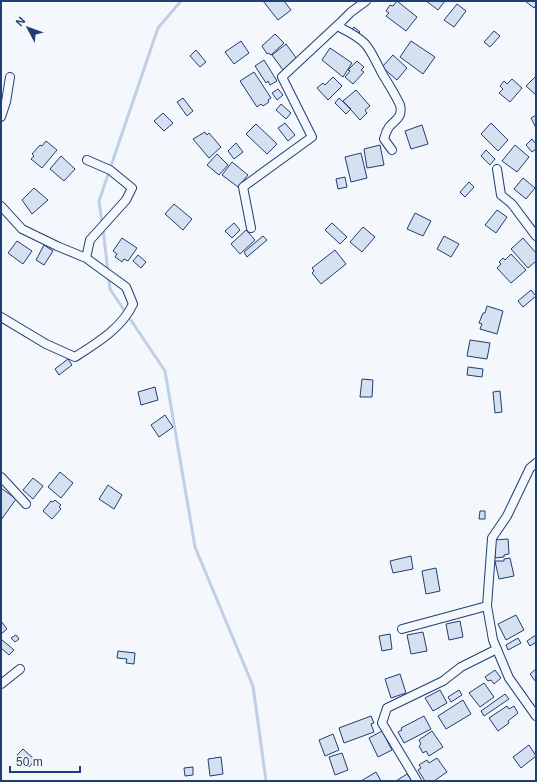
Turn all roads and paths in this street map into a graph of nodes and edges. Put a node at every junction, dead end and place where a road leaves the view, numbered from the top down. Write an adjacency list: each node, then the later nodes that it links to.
1 (366, 1): 2 (street)
2 (340, 23): 5 (street); 9 (street)
3 (10, 78): 4 (street)
4 (1, 118)
5 (392, 150)
6 (87, 160): 11 (street)
7 (497, 169): 10 (street)
8 (1, 206): 11 (street)
9 (251, 228)
10 (536, 236)
11 (86, 258): 12 (street)
12 (1, 317)
13 (536, 463): 16 (street)
14 (1, 477): 15 (street)
15 (26, 504)
16 (487, 606): 17 (street); 18 (street)
17 (402, 629)
18 (497, 650): 21 (street); 22 (street)
19 (20, 669): 20 (street)
20 (1, 684)
21 (536, 716)
22 (417, 781)

